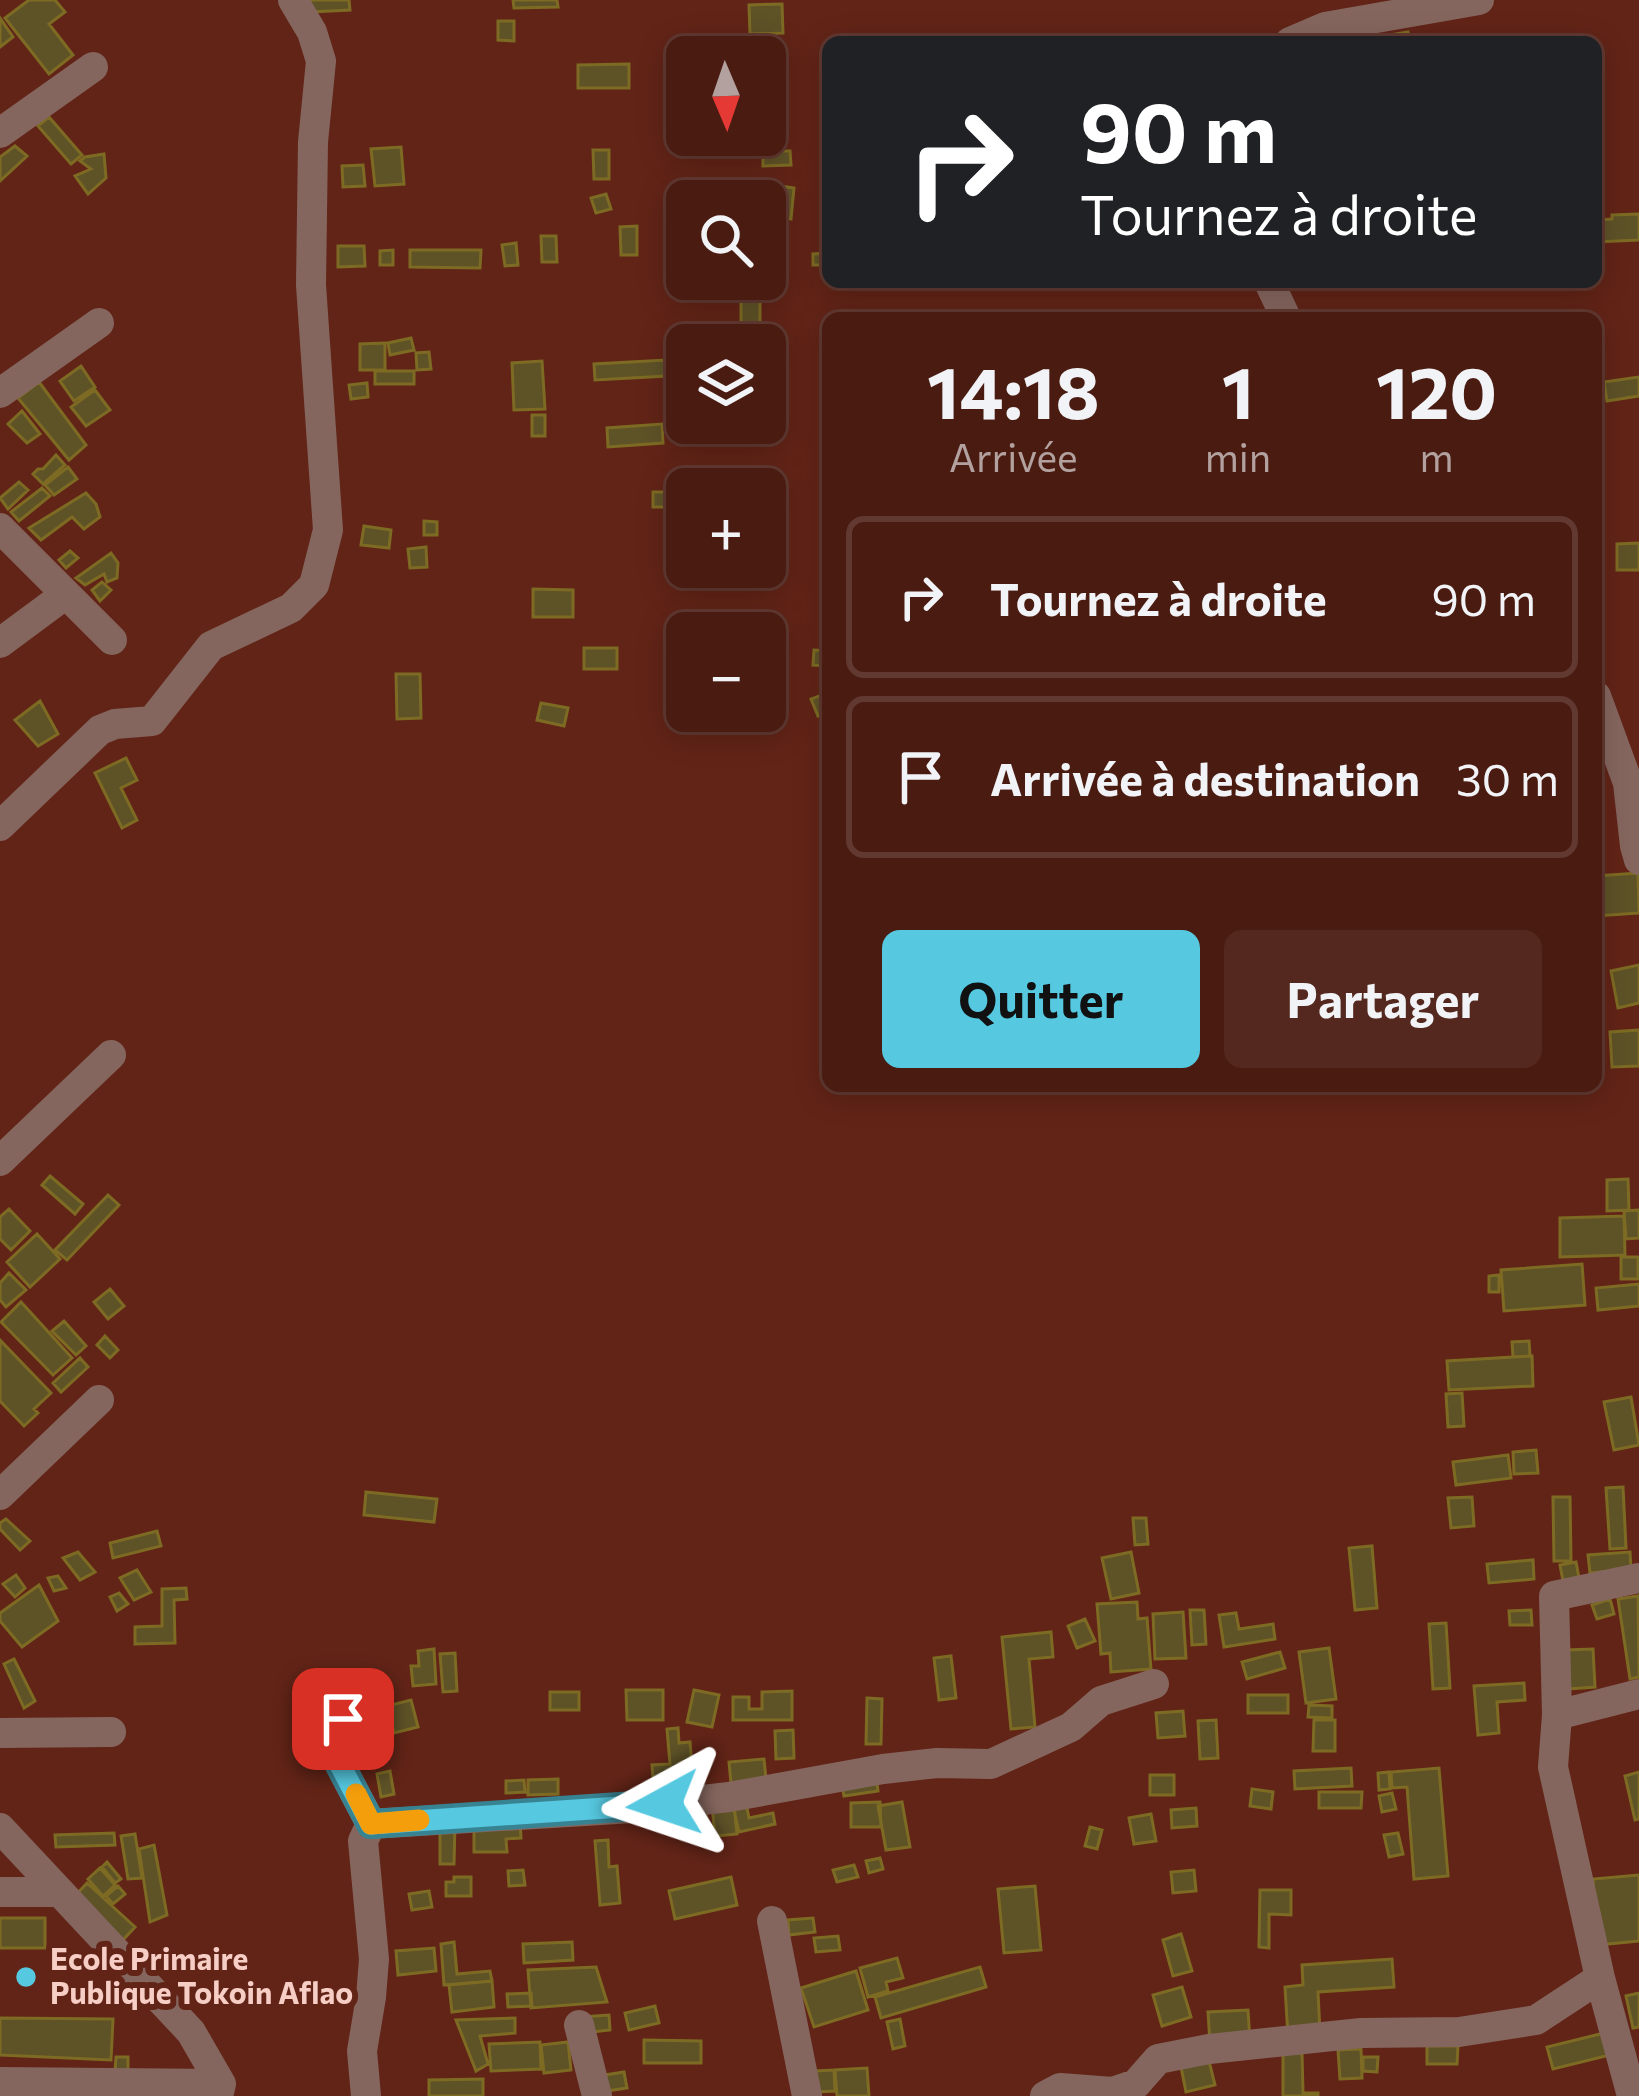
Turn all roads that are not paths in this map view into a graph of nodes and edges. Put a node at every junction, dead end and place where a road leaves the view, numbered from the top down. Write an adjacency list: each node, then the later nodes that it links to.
1 (293, 0): 13 (street)
2 (1478, 0): 3 (street)
3 (1304, 36)
4 (93, 68): 5 (street)
5 (0, 134)
6 (99, 323): 7 (street)
7 (0, 393)
8 (0, 528): 9 (street)
9 (66, 594): 10 (street); 11 (street)
10 (112, 640)
11 (0, 643)
12 (1602, 712): 14 (street)
13 (0, 826)
14 (1639, 860)
15 (111, 1055): 16 (street)
16 (0, 1161)
17 (99, 1400): 18 (street)
18 (0, 1495)
19 (1639, 1578): 22 (street)
20 (1154, 1684): 26 (street)
21 (1639, 1694): 22 (street)
22 (1557, 1714): 31 (street)
23 (343, 1719): 26 (street)
24 (111, 1732): 25 (street)
25 (0, 1733)
26 (371, 1824): 36 (street)
27 (0, 1828): 29 (street)
28 (0, 1892): 29 (street)
29 (59, 1892): 34 (street)
30 (772, 1921): 38 (street)
31 (1600, 1978): 35 (street); 40 (street)
32 (579, 2025): 37 (street)
33 (0, 2082): 34 (street)
34 (219, 2090)
35 (1137, 2090): 39 (street)
36 (366, 2096)
37 (597, 2096)
38 (807, 2096)
39 (1045, 2096)
40 (1632, 2096)

